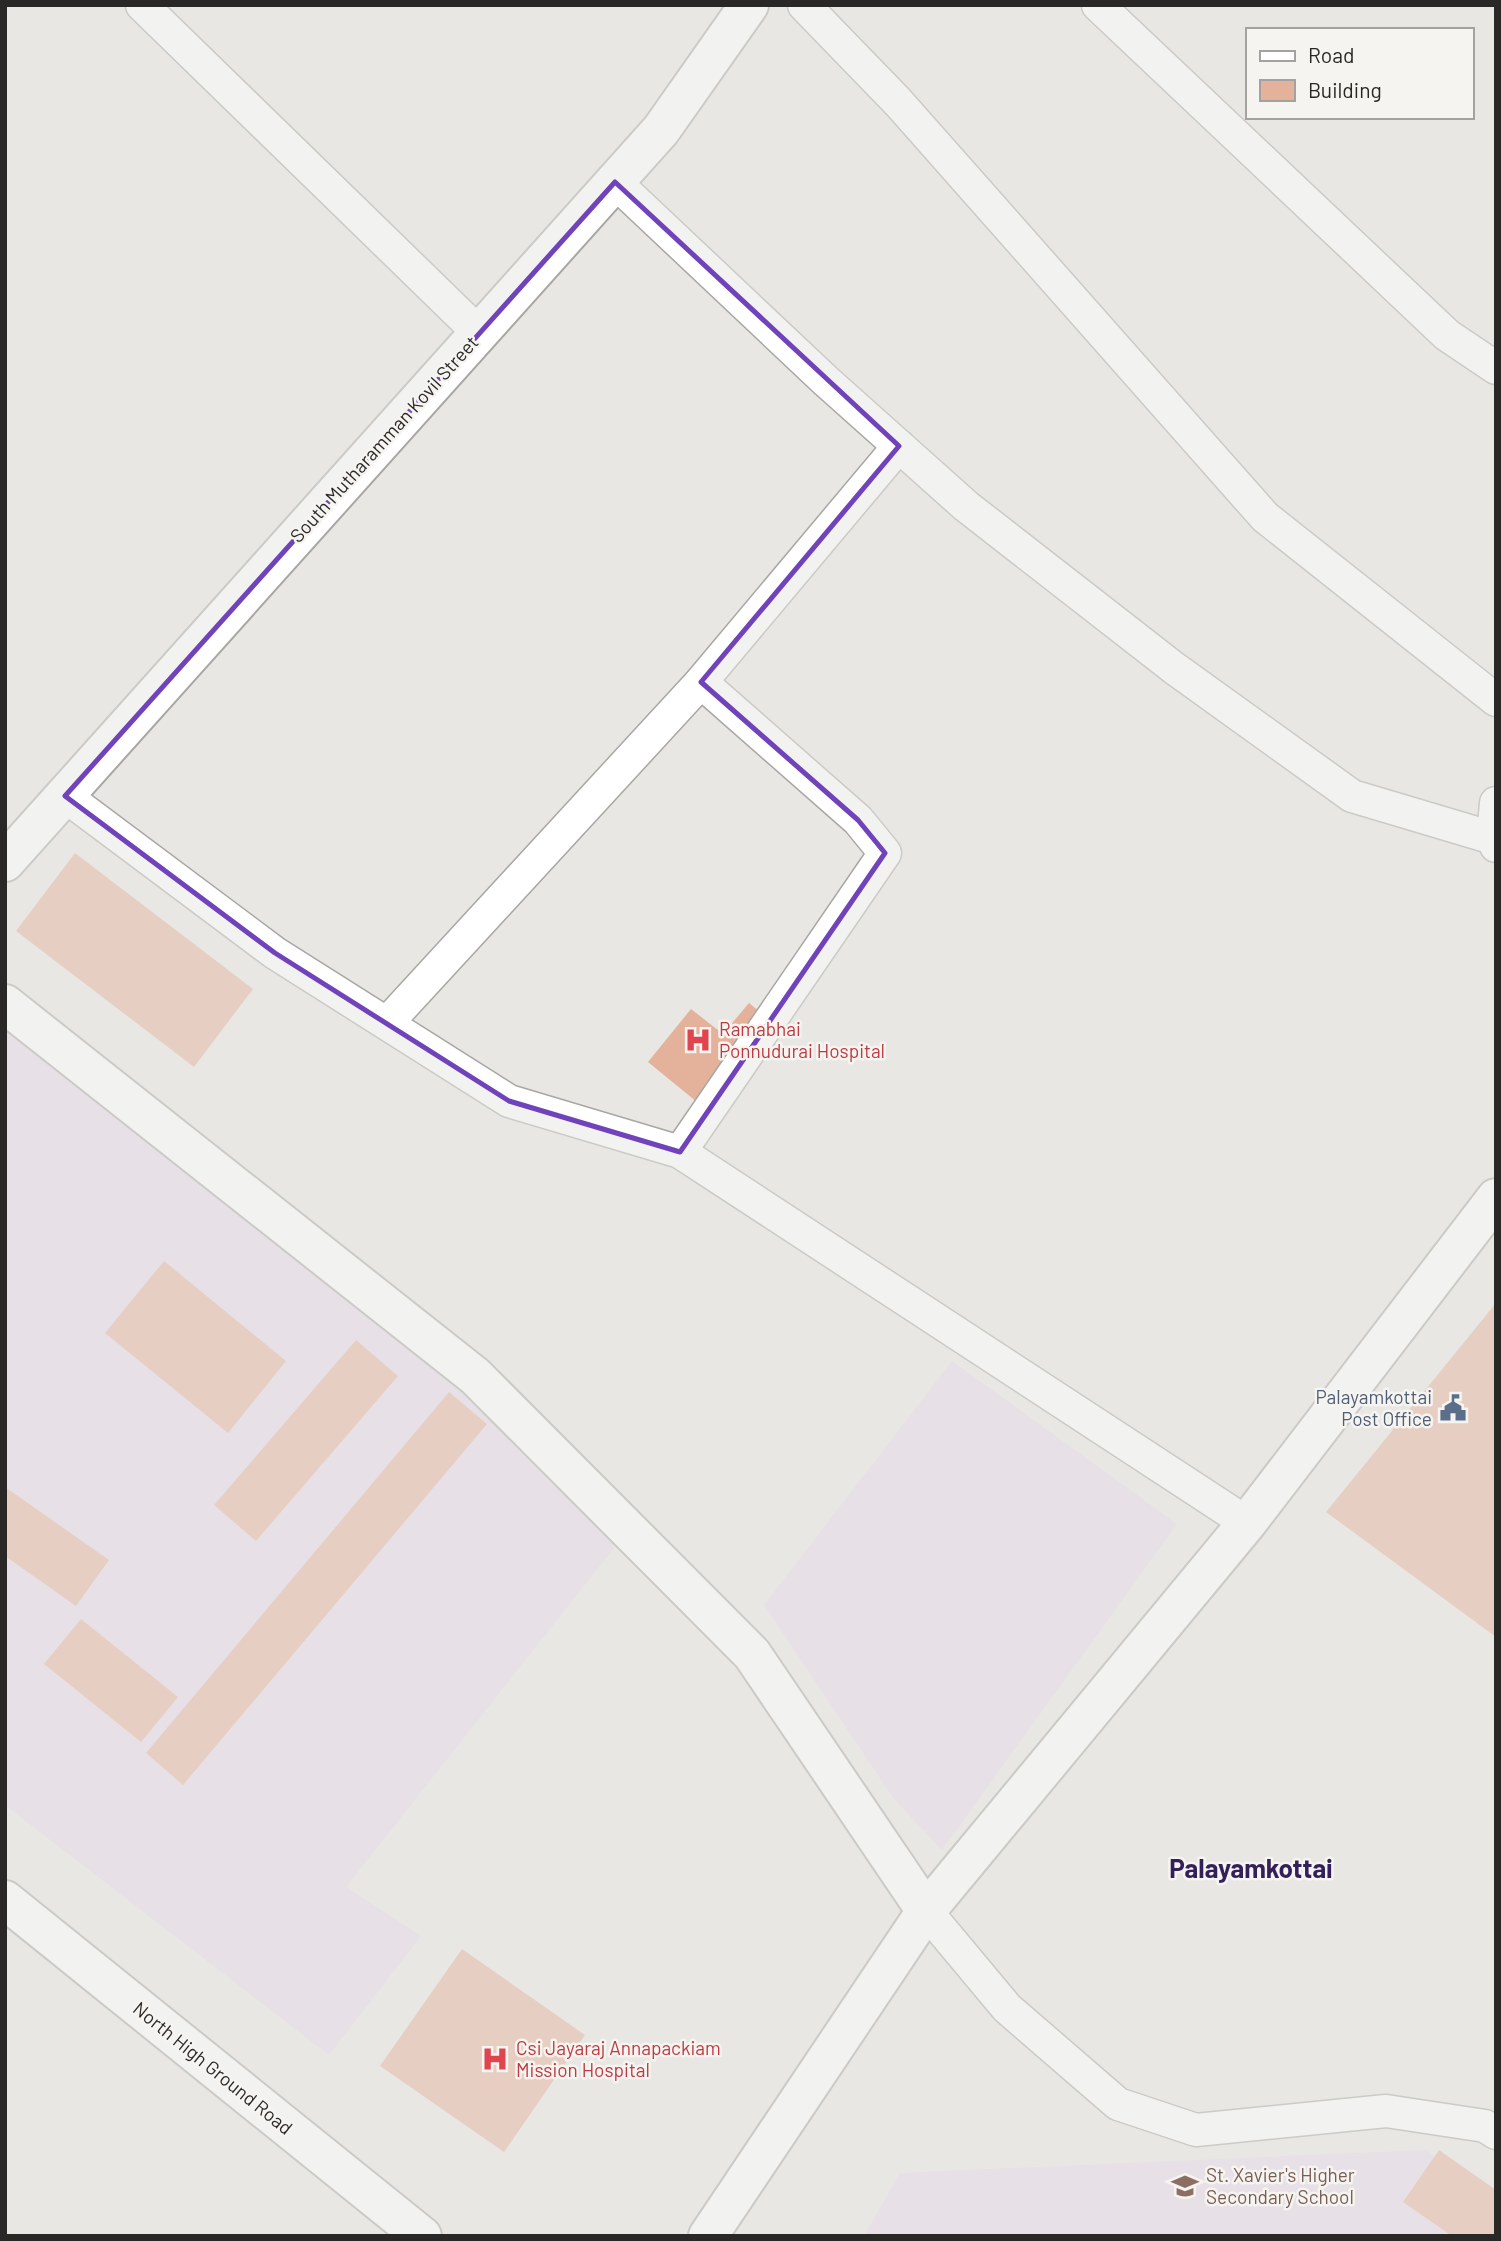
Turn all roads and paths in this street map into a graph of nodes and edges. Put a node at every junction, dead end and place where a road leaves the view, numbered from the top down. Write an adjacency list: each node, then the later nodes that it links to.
1 (142, 5): 6 (street)
2 (749, 5): 5 (street, South Mutharamman Kovil Street)
3 (804, 5): 10 (street)
4 (1098, 5): 7 (street)
5 (615, 182): 6 (street, South Mutharamman Kovil Street); 8 (street)
6 (479, 333): 11 (street, South Mutharamman Kovil Street)
7 (1496, 368)
8 (899, 446): 9 (street); 13 (street)
9 (701, 682): 16 (street); 17 (street)
10 (1496, 700)
11 (65, 796): 14 (street, South Mutharamman Kovil Street); 16 (street)
12 (1496, 803): 13 (street)
13 (1494, 842)
14 (5, 862)
15 (5, 1004): 21 (street)
16 (387, 1023): 17 (street)
17 (680, 1152): 19 (street)
18 (1496, 1198): 19 (street)
19 (1247, 1523): 21 (street)
20 (5, 1900): 23 (street, North High Ground Road)
21 (926, 1911): 22 (street); 24 (street)
22 (1496, 2133)
23 (422, 2236)
24 (708, 2236)

